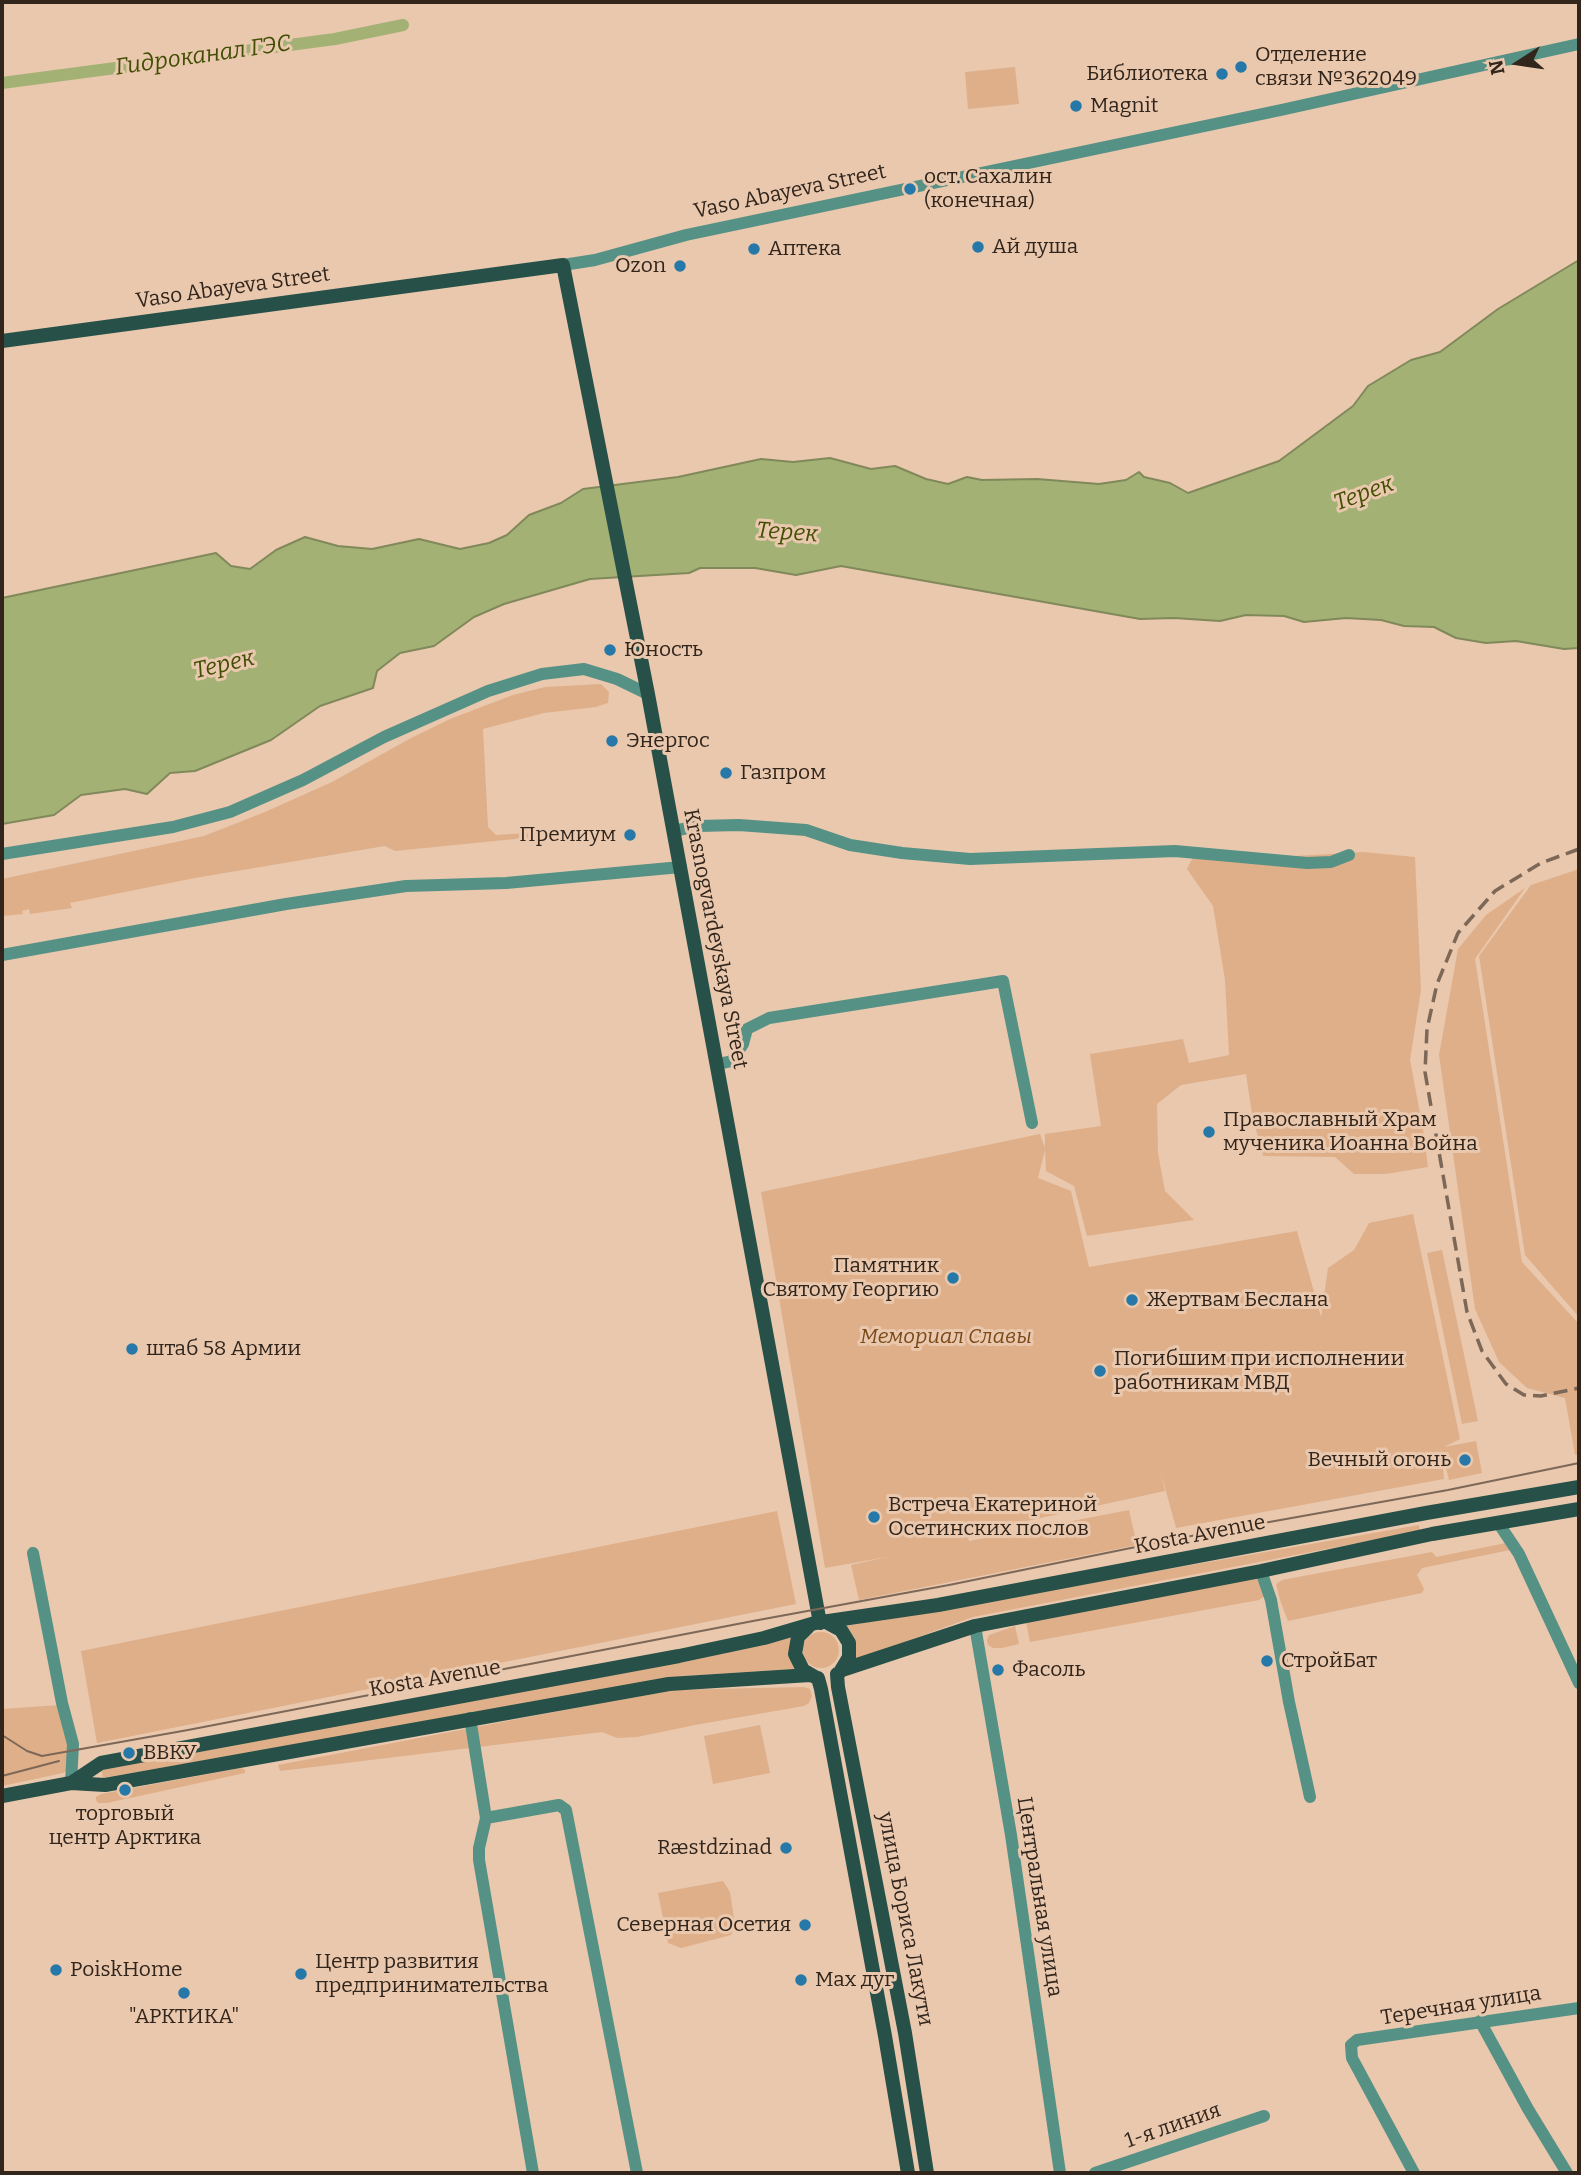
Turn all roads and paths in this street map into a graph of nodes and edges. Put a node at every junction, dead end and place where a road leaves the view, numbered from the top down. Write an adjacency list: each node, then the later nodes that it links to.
1 (1579, 44): 2 (street, Vaso Abayeva Street)
2 (563, 265): 3 (main road, Vaso Abayeva Street); 4 (main road, Krasnogvardeyskaya Street)
3 (2, 341)
4 (648, 694): 5 (main road, Krasnogvardeyskaya Street); 6 (street)
5 (673, 831): 7 (street); 8 (main road, Krasnogvardeyskaya Street)
6 (2, 854)
7 (1349, 855)
8 (681, 867): 9 (street); 10 (main road, Krasnogvardeyskaya Street)
9 (2, 955)
10 (718, 1064): 11 (street); 19 (main road, Krasnogvardeyskaya Street)
11 (1032, 1123)
12 (1579, 1487): 13 (main road, Kosta Avenue)
13 (1468, 1506): 16 (main road); 19 (main road, Kosta Avenue)
14 (1579, 1509): 15 (main road, Kosta Avenue)
15 (1499, 1524): 16 (main road, Kosta Avenue); 23 (street)
16 (1472, 1528): 18 (main road, Kosta Avenue)
17 (33, 1553): 25 (street)
18 (1261, 1571): 20 (main road, Kosta Avenue); 27 (street)
19 (819, 1624): 21 (main road); 22 (main road); 25 (main road, Kosta Avenue)
20 (975, 1626): 21 (main road, Kosta Avenue); 36 (street, Центральная улица)
21 (840, 1672): 22 (main road, Kosta Avenue); 35 (main road, улица Бориса Лакути)
22 (814, 1676): 24 (main road, Kosta Avenue); 34 (main road, улица Бориса Лакути)
23 (1579, 1683)
24 (470, 1718): 25 (main road, Kosta Avenue); 28 (street)
25 (71, 1783): 26 (main road, Kosta Avenue)
26 (2, 1796)
27 (1310, 1797)
28 (486, 1818): 32 (street); 33 (street)
29 (1579, 2008): 30 (street, Теречная улица)
30 (1480, 2021): 38 (street, Теречная улица); 39 (street)
31 (1264, 2116): 37 (street, 1-я линия)
32 (533, 2173)
33 (638, 2173)
34 (908, 2173)
35 (927, 2173)
36 (1060, 2173)
37 (1095, 2173)
38 (1414, 2173)
39 (1567, 2173)

